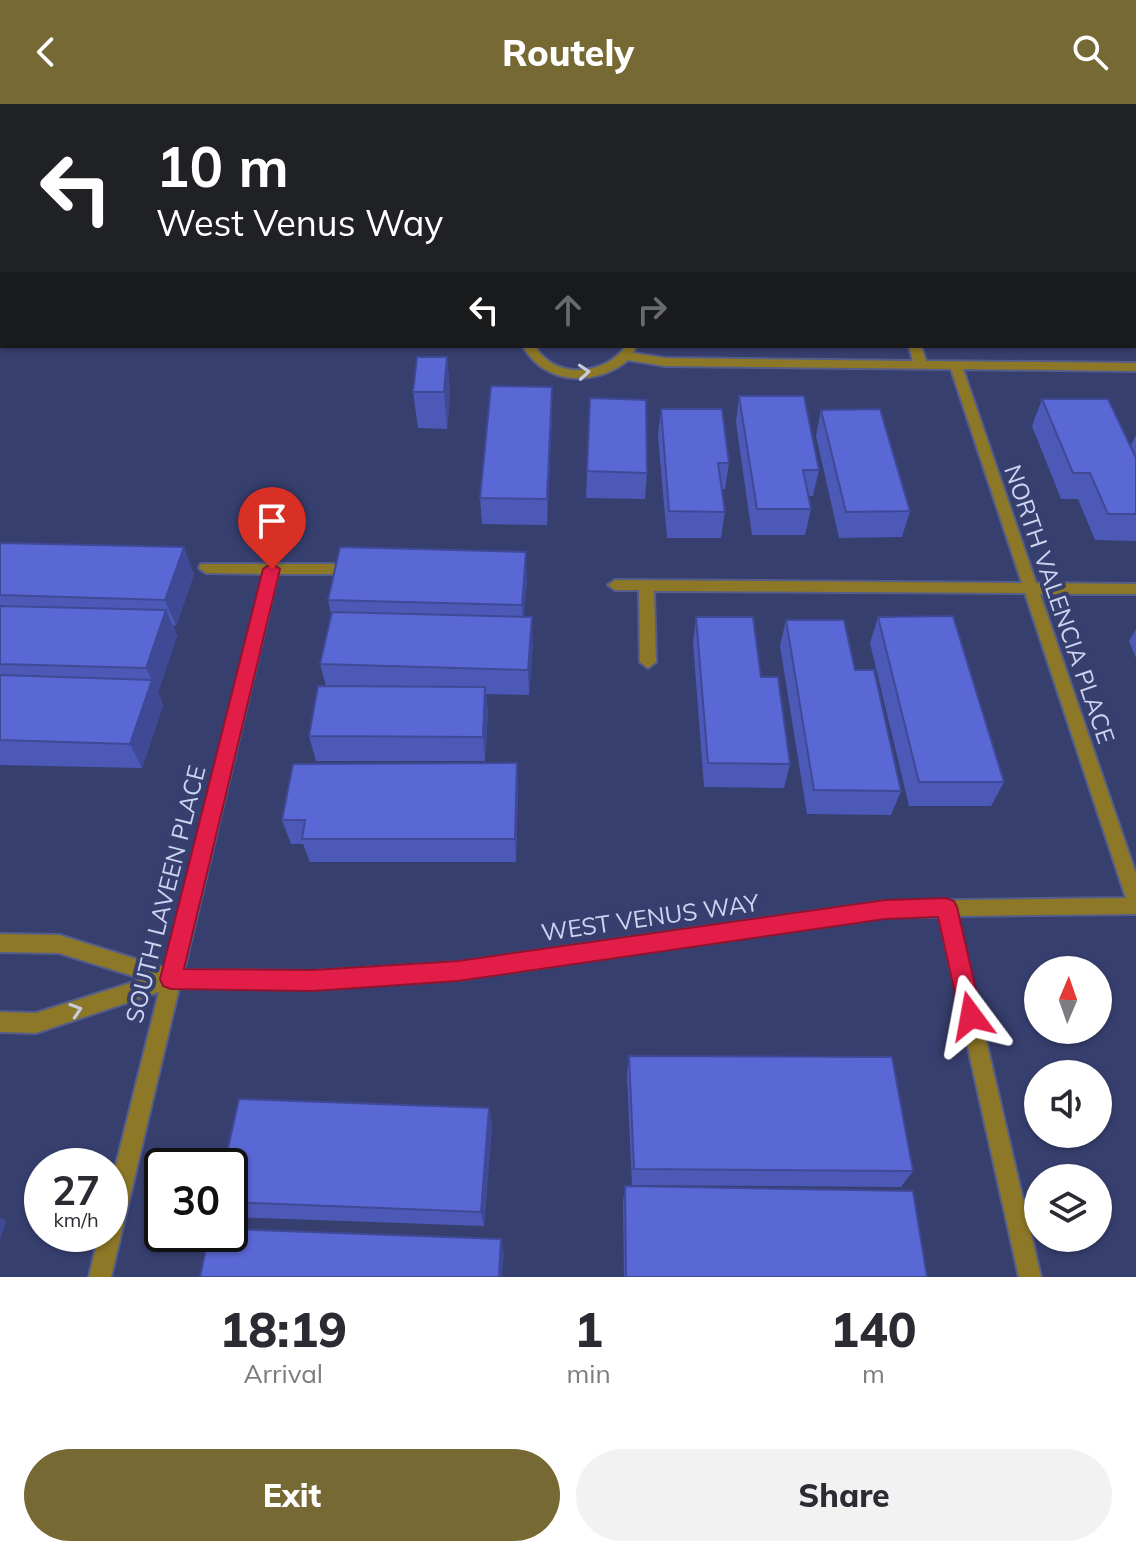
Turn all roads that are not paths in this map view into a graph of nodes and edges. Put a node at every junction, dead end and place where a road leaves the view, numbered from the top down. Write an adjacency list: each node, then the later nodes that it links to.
1 (530, 348): 3 (street, one-way to 3)
2 (916, 348): 4 (street)
3 (629, 351): 4 (street)
4 (921, 366): 5 (street)
5 (956, 366): 6 (street); 12 (street, NORTH VALENCIA PLACE)
6 (1136, 367)
7 (206, 568): 8 (street)
8 (272, 569): 9 (street); 18 (street, SOUTH LAVEEN PLACE)
9 (333, 569)
10 (615, 585): 11 (street)
11 (646, 586): 12 (street); 14 (street)
12 (1028, 588): 13 (street); 15 (street, NORTH VALENCIA PLACE)
13 (1136, 589)
14 (648, 662)
15 (1136, 904): 16 (street, WEST VENUS WAY)
16 (946, 907): 18 (street, WEST VENUS WAY); 23 (street)
17 (0, 943): 18 (street, WEST VENUS WAY)
18 (171, 979): 19 (street, WEST VENUS WAY, one-way to 18); 20 (street, SOUTH LAVEEN PLACE)
19 (0, 1022)
20 (128, 1159)
21 (106, 1252): 22 (street, SOUTH LAVEEN PLACE)
22 (100, 1277)
23 (1030, 1277)

